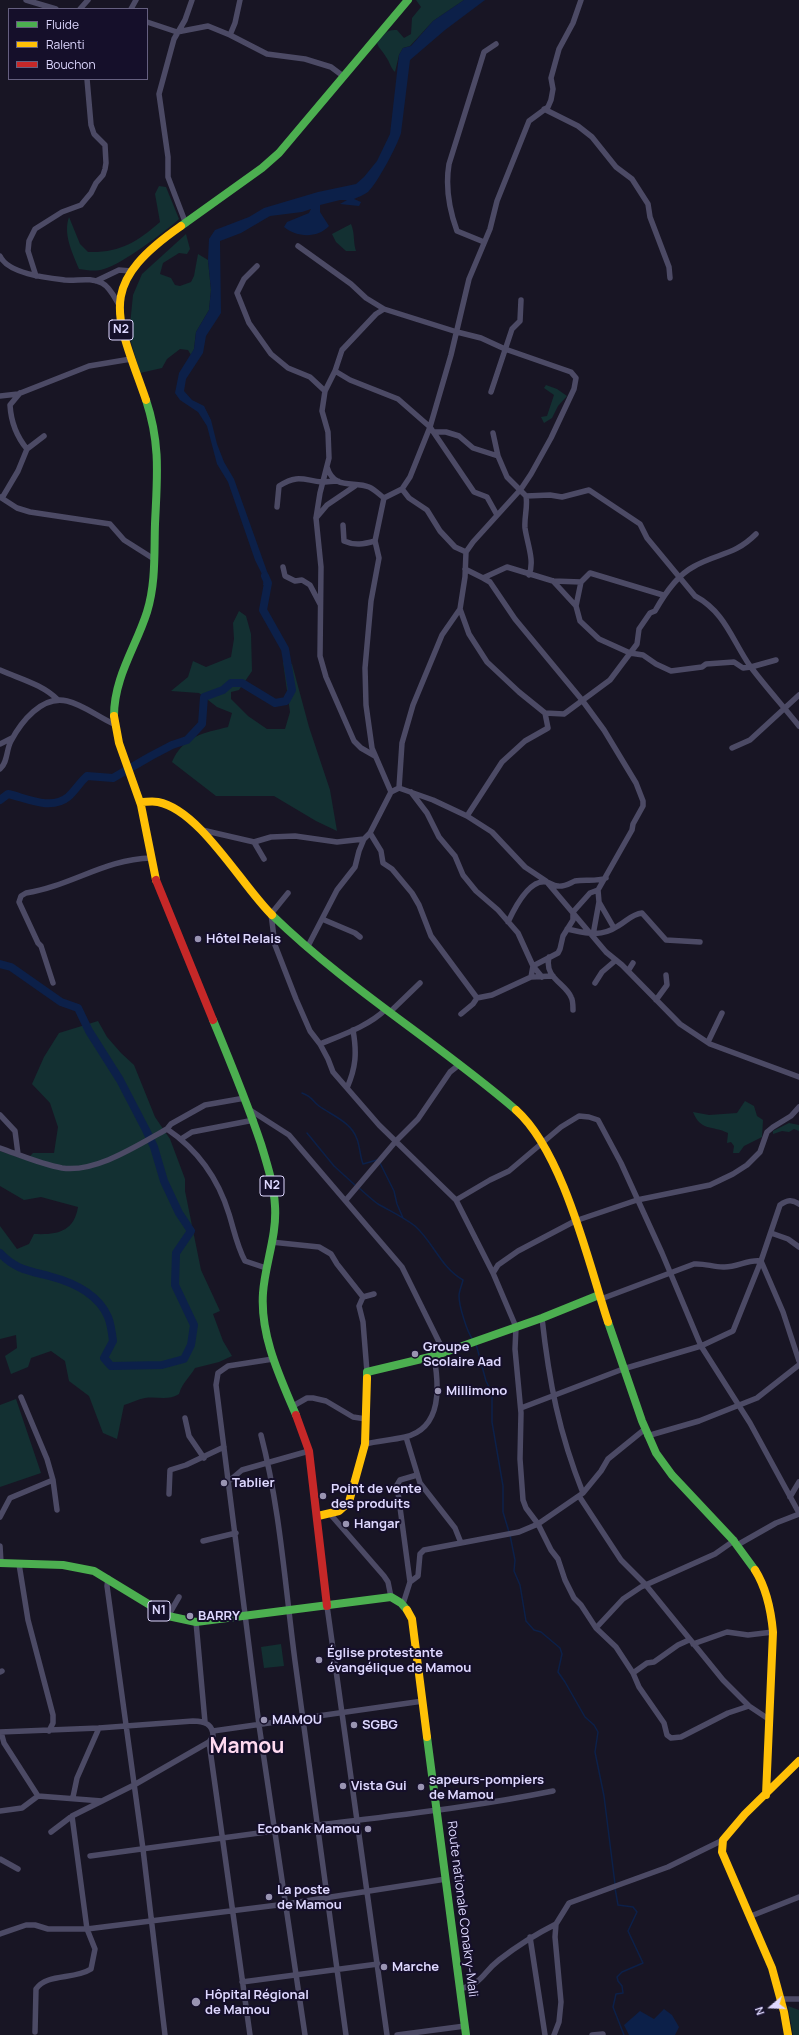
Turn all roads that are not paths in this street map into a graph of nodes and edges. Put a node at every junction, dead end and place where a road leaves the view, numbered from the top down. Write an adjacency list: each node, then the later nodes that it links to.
1 (26, 0): 7 (street)
2 (88, 0): 8 (street)
3 (192, 0): 10 (street)
4 (240, 0): 11 (street)
5 (408, 0): 13 (main road, N2)
6 (581, 0): 15 (street)
7 (53, 8)
8 (81, 8)
9 (148, 22): 10 (street)
10 (177, 32): 11 (street); 16 (street)
11 (230, 35): 13 (street)
12 (496, 44): 17 (street)
13 (343, 76): 16 (main road, N2)
14 (87, 80): 22 (street)
15 (544, 109): 17 (street); 23 (street)
16 (186, 224): 21 (main road, N2)
17 (484, 242): 28 (street)
18 (298, 246): 27 (street)
19 (1, 259): 22 (street)
20 (257, 266): 32 (street)
21 (130, 271): 24 (street); 26 (main road, N2)
22 (36, 276): 24 (street)
23 (670, 278)
24 (96, 281): 26 (street)
25 (521, 300): 29 (street)
26 (119, 305): 30 (main road, N2)
27 (384, 309): 28 (street); 31 (street)
28 (457, 332): 29 (street); 36 (street)
29 (505, 349): 33 (street); 47 (street)
30 (131, 359): 34 (street); 58 (main road, N2)
31 (335, 371): 32 (street); 36 (street)
32 (325, 390): 42 (street)
33 (491, 392)
34 (20, 393): 35 (street); 40 (street)
35 (0, 396)
36 (430, 427): 37 (street); 46 (street)
37 (434, 432): 41 (street); 52 (street)
38 (493, 433): 41 (street)
39 (44, 436): 40 (street)
40 (28, 450): 49 (street)
41 (498, 456): 47 (street)
42 (327, 467): 43 (street); 44 (street)
43 (338, 481): 44 (street); 45 (street)
44 (322, 482): 51 (street); 53 (street)
45 (355, 486): 50 (street); 53 (street)
46 (402, 489): 50 (street); 57 (street)
47 (521, 489): 48 (street); 52 (street)
48 (526, 496): 61 (street); 62 (street)
49 (1, 498): 58 (street)
50 (384, 498): 56 (street)
51 (277, 507)
52 (497, 515): 57 (street)
53 (316, 518): 67 (street)
54 (343, 526): 56 (street)
55 (756, 534): 62 (street)
56 (375, 541): 86 (street)
57 (466, 552): 60 (street)
58 (154, 558): 81 (main road, N2)
59 (283, 567): 67 (street)
60 (465, 568): 63 (street); 69 (street)
61 (529, 575): 63 (street); 64 (street)
62 (680, 577): 66 (street); 74 (street)
63 (483, 578): 78 (street)
64 (553, 581): 65 (street); 68 (street)
65 (581, 582): 66 (street); 68 (street)
66 (664, 595): 70 (street)
67 (321, 604): 86 (street)
68 (576, 606): 71 (street)
69 (460, 609): 80 (street); 88 (street)
70 (637, 644): 71 (street); 72 (street)
71 (630, 653): 72 (street); 78 (street)
72 (643, 655): 74 (street)
73 (776, 660): 74 (street)
74 (751, 667): 79 (street)
75 (0, 670): 77 (street)
76 (799, 695): 79 (street)
77 (58, 700): 81 (street); 83 (street)
78 (582, 700): 80 (street); 99 (street)
79 (785, 708): 82 (street); 85 (street)
80 (544, 714): 92 (street)
81 (114, 724): 91 (main road, N2)
82 (799, 726)
83 (12, 738): 84 (street); 87 (street)
84 (0, 744)
85 (732, 748)
86 (375, 756): 90 (street)
87 (0, 769)
88 (399, 788): 89 (street); 90 (street)
89 (410, 791): 92 (street); 107 (street)
90 (391, 792): 94 (street)
91 (140, 802): 93 (main road); 97 (main road, N2)
92 (467, 816): 100 (street)
93 (202, 830): 96 (street); 105 (main road)
94 (370, 833): 95 (street); 126 (street)
95 (364, 838): 96 (street); 106 (street)
96 (254, 842): 98 (street)
97 (151, 858): 123 (street); 138 (main road, N2)
98 (264, 860)
99 (606, 878): 100 (street); 101 (street)
100 (546, 881): 104 (street); 107 (street)
101 (598, 890): 103 (street); 104 (street)
102 (288, 893): 105 (street)
103 (599, 902): 108 (street); 110 (street)
104 (574, 912): 109 (street); 110 (street)
105 (271, 914): 113 (main road); 134 (street)
106 (322, 919): 111 (street); 113 (street)
107 (508, 922): 117 (street)
108 (614, 928): 110 (street); 112 (street)
109 (567, 929): 110 (street); 114 (street)
110 (592, 935): 115 (street)
111 (360, 937)
112 (700, 942)
113 (307, 948): 128 (main road)
114 (549, 957): 117 (street); 121 (street)
115 (616, 960): 118 (street); 125 (street)
116 (633, 963): 118 (street)
117 (533, 966): 120 (street); 122 (street)
118 (628, 971): 127 (street)
119 (666, 975): 127 (street)
120 (542, 976): 121 (street); 122 (street)
121 (553, 976): 129 (street)
122 (532, 977): 126 (street)
123 (53, 983)
124 (420, 983): 128 (street)
125 (595, 983)
126 (477, 998): 131 (street)
127 (656, 1000): 133 (street)
128 (388, 1010): 132 (street); 135 (main road)
129 (573, 1010)
130 (722, 1013): 133 (street)
131 (461, 1014)
132 (354, 1030): 134 (street); 137 (street)
133 (708, 1042): 136 (street)
134 (320, 1044): 137 (street)
135 (460, 1064): 145 (street); 146 (main road)
136 (799, 1077)
137 (347, 1088): 145 (street)
138 (245, 1098): 140 (main road, N2); 143 (street)
139 (799, 1107): 151 (street)
140 (250, 1110): 142 (main road, N2); 149 (street)
141 (0, 1115): 148 (street)
142 (254, 1120): 144 (street); 155 (main road, N2)
143 (167, 1129): 144 (street); 148 (street)
144 (181, 1139): 158 (street)
145 (396, 1141): 149 (street); 150 (street)
146 (544, 1143): 150 (street); 151 (street); 153 (main road)
147 (0, 1148): 148 (street)
148 (18, 1154)
149 (346, 1200): 167 (street)
150 (456, 1200): 160 (street)
151 (637, 1200): 153 (street); 159 (street)
152 (799, 1204): 154 (street)
153 (575, 1222): 160 (street); 163 (main road)
154 (771, 1233): 156 (street); 157 (street)
155 (271, 1242): 158 (main road, N2); 162 (street)
156 (799, 1247)
157 (761, 1261): 159 (street); 166 (street); 170 (street)
158 (266, 1268): 169 (main road, N2)
159 (670, 1272): 163 (street); 166 (street)
160 (493, 1273): 165 (street)
161 (374, 1294): 162 (street)
162 (363, 1297): 173 (street)
163 (600, 1297): 164 (main road); 172 (main road)
164 (542, 1318): 165 (main road); 174 (street)
165 (516, 1327): 167 (main road); 178 (street)
166 (701, 1346): 172 (street); 176 (street)
167 (447, 1351): 168 (main road)
168 (434, 1356): 173 (main road); 183 (street)
169 (273, 1359): 177 (main road, N2); 185 (street)
170 (799, 1360)
171 (799, 1365): 176 (street)
172 (623, 1369): 174 (street); 181 (main road)
173 (366, 1372): 180 (main road)
174 (552, 1395): 178 (street); 194 (street)
175 (21, 1397): 190 (street)
176 (739, 1404): 181 (street); 195 (street)
177 (293, 1406): 180 (street); 186 (main road, N2)
178 (521, 1408): 201 (street)
179 (186, 1418): 187 (street)
180 (366, 1419): 184 (main road)
181 (646, 1432): 194 (street); 204 (main road)
182 (261, 1435): 188 (street)
183 (406, 1437): 184 (street); 189 (street)
184 (365, 1444): 198 (main road)
185 (224, 1448): 187 (street); 191 (street)
186 (309, 1451): 188 (street); 199 (main road, N2)
187 (204, 1458): 193 (street)
188 (268, 1462): 191 (street); 216 (street)
189 (417, 1475): 205 (street); 210 (street)
190 (53, 1480): 196 (street); 200 (street)
191 (229, 1481): 202 (street)
192 (799, 1482): 195 (street)
193 (169, 1494)
194 (581, 1495): 201 (street); 211 (street)
195 (790, 1496): 197 (street)
196 (57, 1510)
197 (799, 1513): 204 (street)
198 (331, 1515): 199 (main road); 213 (street)
199 (318, 1516): 215 (main road, N2)
200 (0, 1517)
201 (538, 1524): 205 (street); 220 (street)
202 (236, 1533): 203 (street); 217 (street)
203 (203, 1541)
204 (737, 1542): 211 (street); 221 (main road)
205 (461, 1543): 210 (street)
206 (0, 1546): 207 (street)
207 (1, 1563): 208 (main road, N1)
208 (19, 1564): 209 (main road, N1); 233 (street)
209 (108, 1578): 218 (main road, N1); 230 (street)
210 (410, 1582): 214 (street)
211 (646, 1584): 220 (street); 222 (street)
212 (180, 1597): 218 (street)
213 (391, 1597): 214 (main road); 215 (main road, N1)
214 (403, 1604): 224 (main road, Route nationale Conakry-Mali)
215 (327, 1606): 216 (main road, N1); 226 (street)
216 (289, 1610): 217 (main road, N1); 227 (street)
217 (246, 1615): 219 (main road, N1); 231 (street)
218 (168, 1616): 219 (main road, N1)
219 (196, 1622): 229 (street)
220 (596, 1628): 223 (street)
221 (773, 1632): 222 (street); 228 (main road)
222 (691, 1642): 223 (street); 225 (street)
223 (633, 1673): 225 (street)
224 (423, 1701): 226 (street); 245 (main road, Route nationale Conakry-Mali)
225 (749, 1706): 228 (street)
226 (342, 1713): 227 (street); 247 (street)
227 (303, 1718): 231 (street); 248 (street)
228 (770, 1720): 240 (main road)
229 (205, 1722): 230 (street); 234 (street)
230 (126, 1725): 232 (street); 238 (street)
231 (259, 1725): 234 (street); 249 (street)
232 (99, 1728): 233 (street); 242 (street)
233 (49, 1731): 235 (street)
234 (213, 1731): 236 (street)
235 (0, 1732): 241 (street)
236 (209, 1742): 238 (street); 251 (street)
237 (799, 1761): 240 (main road)
238 (134, 1785): 243 (street); 253 (street)
239 (553, 1791): 245 (street)
240 (766, 1795): 252 (main road)
241 (38, 1796): 242 (street); 244 (street)
242 (73, 1797): 243 (street)
243 (102, 1801): 246 (street)
244 (0, 1811)
245 (437, 1811): 247 (street); 257 (main road, Route nationale Conakry-Mali)
246 (72, 1816): 250 (street); 266 (street)
247 (357, 1820): 248 (street); 258 (street)
248 (316, 1825): 249 (street); 259 (street)
249 (276, 1831): 251 (street); 261 (street)
250 (51, 1832)
251 (222, 1838): 253 (street); 262 (street)
252 (723, 1840): 263 (main road); 265 (street)
253 (143, 1849): 254 (street); 264 (street)
254 (90, 1856)
255 (0, 1859): 256 (street)
256 (18, 1869)
257 (446, 1879): 258 (street); 273 (main road, Route nationale Conakry-Mali)
258 (367, 1891): 259 (street); 269 (street)
259 (327, 1897): 261 (street); 270 (street)
260 (799, 1897): 263 (street)
261 (286, 1904): 262 (street); 271 (street)
262 (232, 1910): 264 (street); 272 (street)
263 (751, 1916): 275 (main road)
264 (152, 1920): 266 (street); 279 (street)
265 (556, 1924): 268 (street); 287 (street)
266 (87, 1929): 267 (street); 277 (street)
267 (0, 1934)
268 (530, 1937): 273 (street); 286 (street)
269 (378, 1964): 270 (street); 283 (street)
270 (337, 1970): 271 (street); 282 (street)
271 (296, 1975): 272 (street); 281 (street)
272 (242, 1982): 280 (street)
273 (460, 1989): 276 (main road, Route nationale Conakry-Mali)
274 (799, 1998): 275 (street)
275 (781, 1999): 289 (main road)
276 (465, 2026): 284 (street); 285 (main road, Route nationale Conakry-Mali)
277 (35, 2032)
278 (603, 2034): 288 (street)
279 (165, 2035)
280 (250, 2035)
281 (305, 2035)
282 (346, 2035)
283 (387, 2035)
284 (396, 2035)
285 (466, 2035)
286 (545, 2035)
287 (554, 2035)
288 (592, 2035)
289 (788, 2035)

